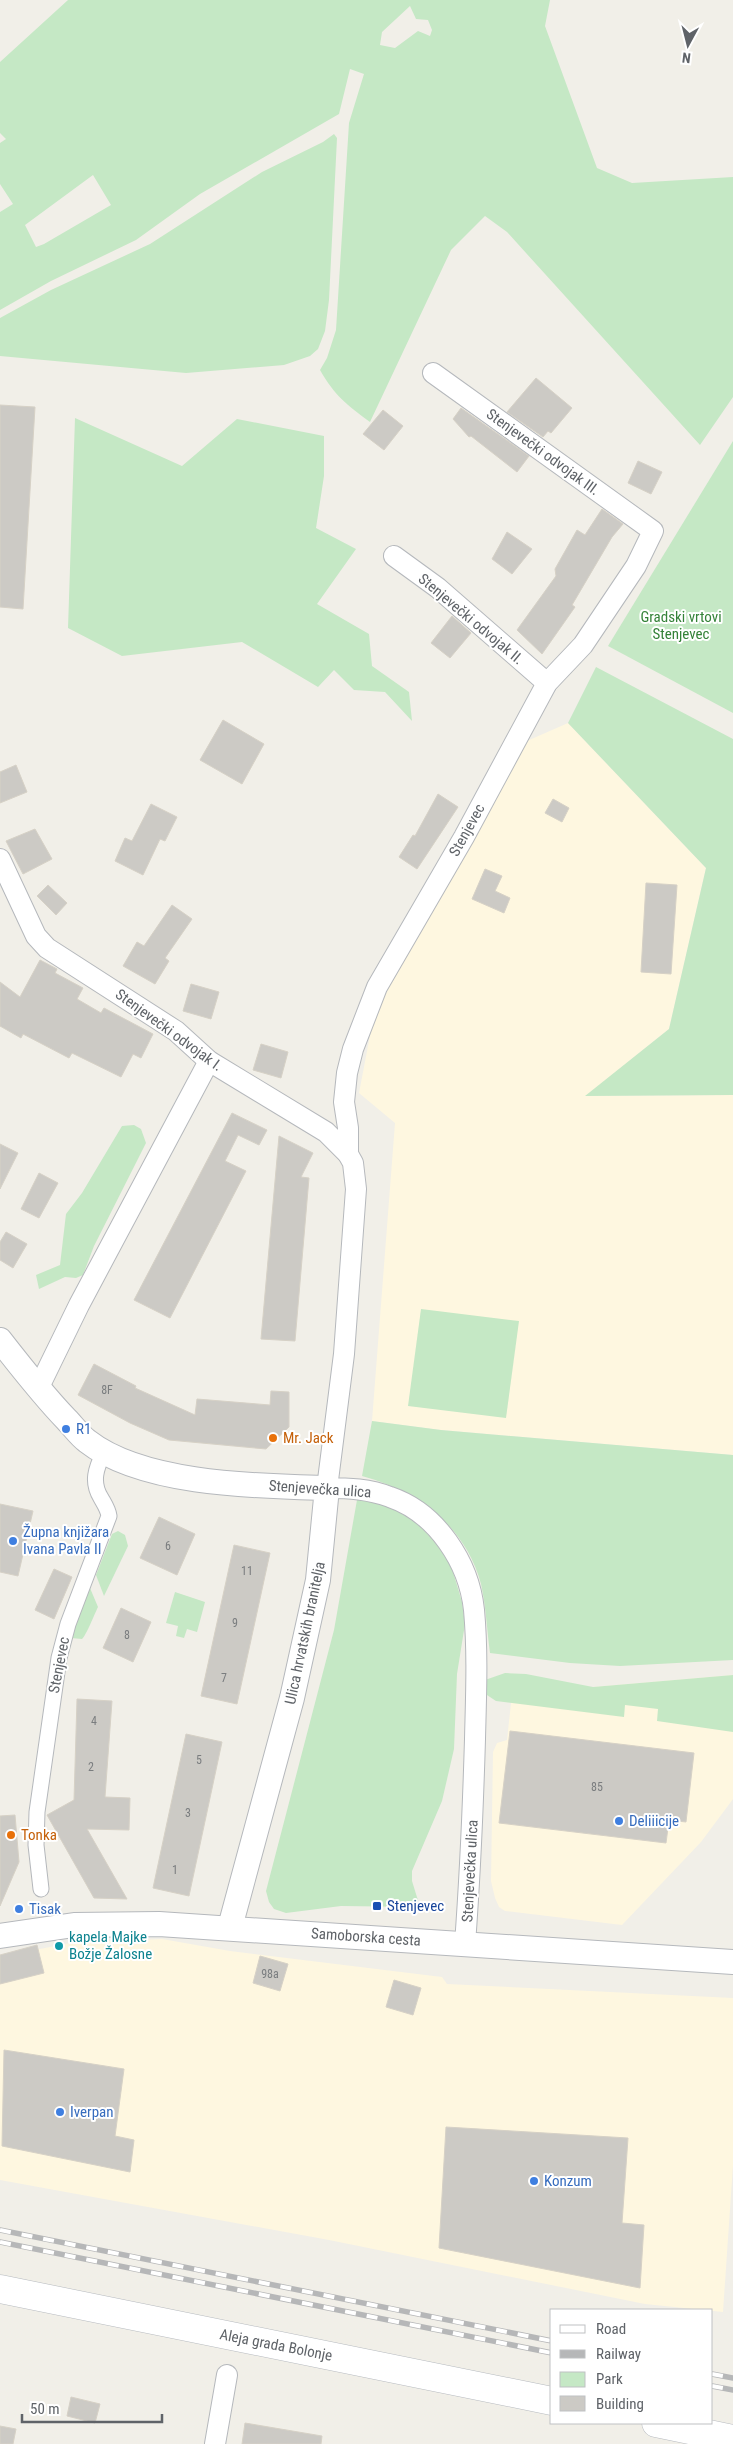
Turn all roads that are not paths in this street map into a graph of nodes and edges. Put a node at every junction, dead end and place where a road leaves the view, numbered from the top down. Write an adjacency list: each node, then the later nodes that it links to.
1 (433, 373): 2 (street, Stenjevečki odvojak III.)
2 (653, 531): 4 (street, Stenjevec)
3 (394, 556): 4 (street, Stenjevečki odvojak II.)
4 (547, 683): 7 (street, Stenjevec)
5 (0, 859): 6 (street, Stenjevečki odvojak I.)
6 (210, 1061): 7 (street, Stenjevečki odvojak I.); 9 (street)
7 (348, 1154): 11 (street, Ulica hrvatskih branitelja)
8 (0, 1340): 9 (street, Stenjevečka ulica)
9 (38, 1389): 10 (street, Stenjevečka ulica)
10 (104, 1452): 11 (street, Stenjevečka ulica); 12 (street, Stenjevec)
11 (327, 1488): 13 (street, Ulica hrvatskih branitelja); 15 (street, Stenjevečka ulica)
12 (41, 1890)
13 (230, 1927): 14 (street, Samoborska cesta); 15 (street, Samoborska cesta)
14 (0, 1936)
15 (465, 1944): 16 (street, Samoborska cesta)
16 (733, 1962)
17 (0, 2289): 19 (main road, Aleja grada Bolonje)
18 (228, 2375): 22 (street)
19 (550, 2401)
20 (661, 2424): 21 (main road)
21 (733, 2438)
22 (215, 2444)

